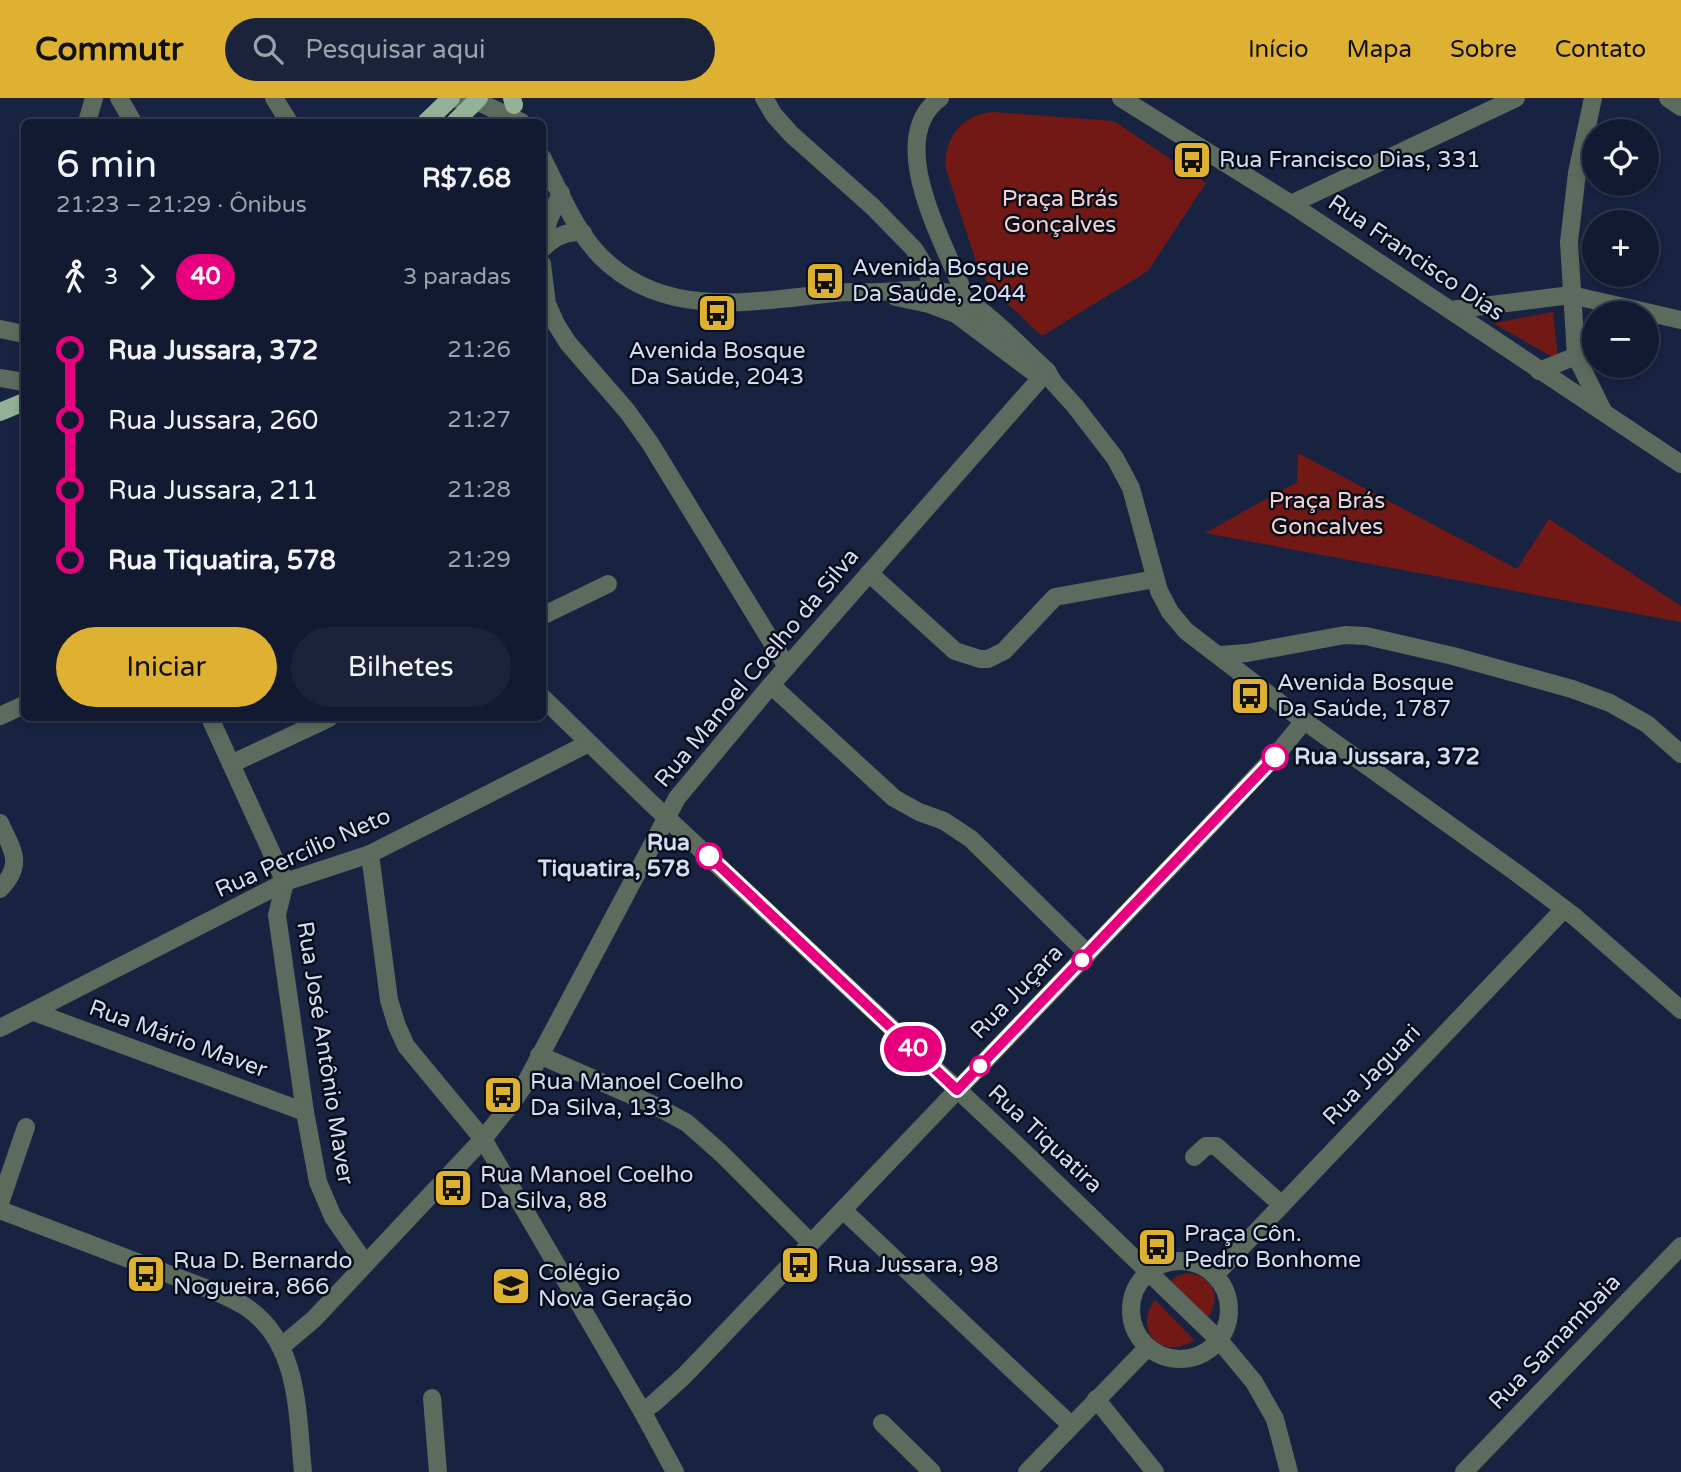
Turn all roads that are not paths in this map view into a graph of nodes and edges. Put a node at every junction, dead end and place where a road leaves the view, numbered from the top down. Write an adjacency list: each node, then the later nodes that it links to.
1 (94, 98): 14 (street)
2 (119, 98): 15 (street)
3 (274, 98): 16 (street)
4 (451, 98): 11 (street); 17 (main road)
5 (764, 98): 27 (street)
6 (940, 98): 25 (street)
7 (1121, 98): 23 (street, Rua Francisco Dias)
8 (1516, 98): 23 (street)
9 (1593, 98): 31 (street)
10 (1668, 98): 13 (street)
11 (477, 100): 18 (main road); 19 (street)
12 (512, 100): 20 (street)
13 (1681, 107)
14 (87, 119)
15 (131, 119)
16 (287, 119)
17 (429, 119)
18 (458, 119)
19 (517, 119)
20 (522, 119)
21 (546, 165): 22 (street)
22 (561, 193): 24 (street); 26 (street)
23 (1291, 204): 34 (street, Rua Francisco Dias)
24 (546, 231)
25 (939, 231): 27 (street); 33 (street)
26 (583, 233): 28 (street); 30 (street)
27 (905, 239): 29 (street)
28 (546, 245)
29 (933, 288): 30 (street); 33 (street)
30 (876, 293): 33 (street)
31 (1571, 295): 34 (street); 35 (street); 38 (street)
32 (546, 296): 52 (street)
33 (955, 308): 40 (street)
34 (1451, 310): 39 (street, Rua Francisco Dias)
35 (1681, 320)
36 (0, 329): 37 (street)
37 (21, 329)
38 (1576, 356): 39 (street); 44 (street)
39 (1539, 371): 44 (street, Rua Francisco Dias)
40 (1047, 377): 47 (street, Rua Manoel Coelho da Silva); 48 (street)
41 (0, 378): 42 (street)
42 (21, 382)
43 (21, 402): 45 (main road)
44 (1603, 411): 46 (street, Rua Francisco Dias)
45 (0, 412)
46 (1681, 464)
47 (869, 573): 48 (street); 52 (street, Rua Manoel Coelho da Silva)
48 (1155, 579): 51 (street)
49 (608, 584): 50 (street)
50 (546, 614)
51 (1219, 655): 59 (street); 61 (street)
52 (786, 667): 53 (street, Rua Manoel Coelho da Silva)
53 (771, 685): 63 (street, Rua Manoel Coelho da Silva); 69 (street)
54 (546, 701): 60 (street, Rua Tiquatira)
55 (21, 706): 56 (street)
56 (0, 716)
57 (211, 721): 62 (street)
58 (323, 721): 62 (street)
59 (1304, 721): 68 (street); 69 (street, Rua Juçara)
60 (589, 743): 63 (street, Rua Tiquatira); 65 (street, Rua Percílio Neto)
61 (1681, 754)
62 (231, 764): 66 (street)
63 (666, 816): 73 (street, Rua Manoel Coelho da Silva); 74 (street, Rua Tiquatira)
64 (0, 824): 67 (street)
65 (370, 854): 66 (street, Rua Percílio Neto); 77 (street)
66 (285, 883): 71 (street, Rua Percílio Neto); 75 (street, Rua José Antônio Maver)
67 (0, 889)
68 (1560, 913): 70 (street); 80 (street, Rua Jaguari)
69 (1088, 954): 74 (street, Rua Juçara)
70 (1681, 1010)
71 (34, 1012): 72 (street, Rua Percílio Neto); 75 (street, Rua Mário Maver)
72 (0, 1028)
73 (539, 1055): 77 (street, Rua Manoel Coelho da Silva); 83 (street)
74 (957, 1090): 82 (street, Rua Juçara); 86 (street, Rua Tiquatira)
75 (305, 1112): 85 (street, Rua José Antônio Maver)
76 (26, 1127): 79 (street)
77 (483, 1139): 85 (street, Rua Manoel Coelho da Silva); 93 (street)
78 (1194, 1157): 80 (street)
79 (0, 1203)
80 (1282, 1205): 87 (street, Rua Jaguari)
81 (0, 1210): 89 (street)
82 (844, 1210): 83 (street, Rua Juçara); 95 (street)
83 (811, 1243): 93 (street, Rua Juçara)
84 (1681, 1246): 103 (street, Rua Samambaia)
85 (365, 1263): 89 (street, Rua Manoel Coelho da Silva)
86 (1149, 1272): 87 (street); 88 (street, Rua Tiquatira); 90 (street)
87 (1215, 1275): 88 (street)
88 (1220, 1340): 90 (street); 102 (street, Rua Tiquatira)
89 (282, 1346): 96 (street)
90 (1148, 1348): 92 (street)
91 (432, 1398): 97 (street)
92 (1096, 1399): 95 (street); 101 (street)
93 (642, 1410): 98 (street)
94 (882, 1423): 99 (street)
95 (1071, 1426): 100 (street)
96 (303, 1472)
97 (438, 1472)
98 (675, 1472)
99 (932, 1472)
100 (1027, 1472)
101 (1155, 1472)
102 (1289, 1472)
103 (1464, 1472)

